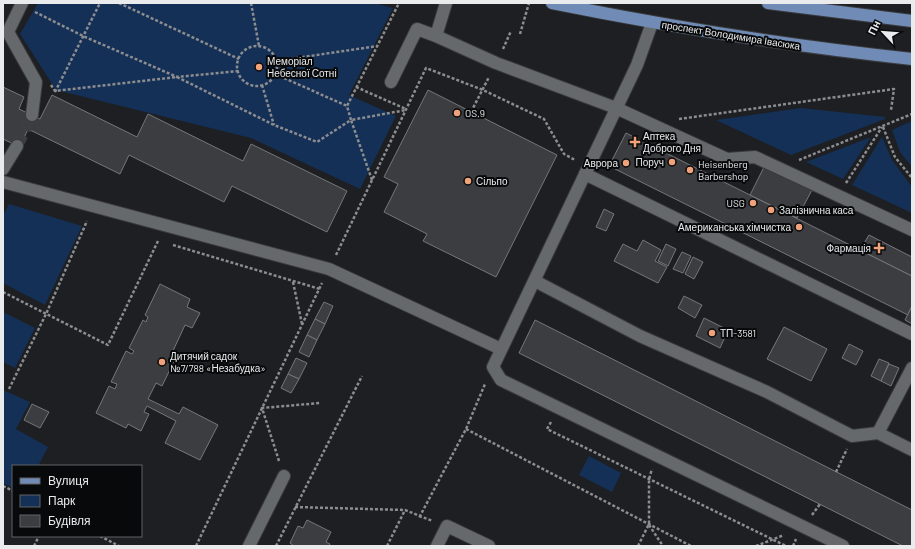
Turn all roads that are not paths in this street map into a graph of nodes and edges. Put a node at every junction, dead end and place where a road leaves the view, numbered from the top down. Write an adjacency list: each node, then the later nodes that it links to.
1 (446, 3): 8 (lane)
2 (552, 3): 5 (main road, проспект Володимира Івасюка)
3 (768, 3): 6 (main road)
4 (27, 6): 12 (lane)
5 (601, 8): 7 (main road, проспект Володимира Івасюка)
6 (912, 21)
7 (652, 23): 9 (main road, проспект Володимира Івасюка); 11 (lane)
8 (436, 36): 10 (lane); 11 (lane)
9 (912, 59)
10 (391, 82)
11 (616, 108): 15 (lane); 17 (lane)
12 (32, 115)
13 (17, 146): 14 (lane)
14 (3, 168)
15 (587, 171): 18 (lane); 19 (lane)
16 (3, 182): 20 (lane)
17 (912, 230)
18 (535, 281): 20 (lane); 22 (lane)
19 (912, 334)
20 (501, 349): 28 (lane)
21 (912, 368): 22 (lane)
22 (878, 433): 23 (lane)
23 (912, 450)
24 (284, 476): 25 (lane)
25 (249, 546)
26 (437, 546): 27 (lane)
27 (489, 546)
28 (842, 546)

